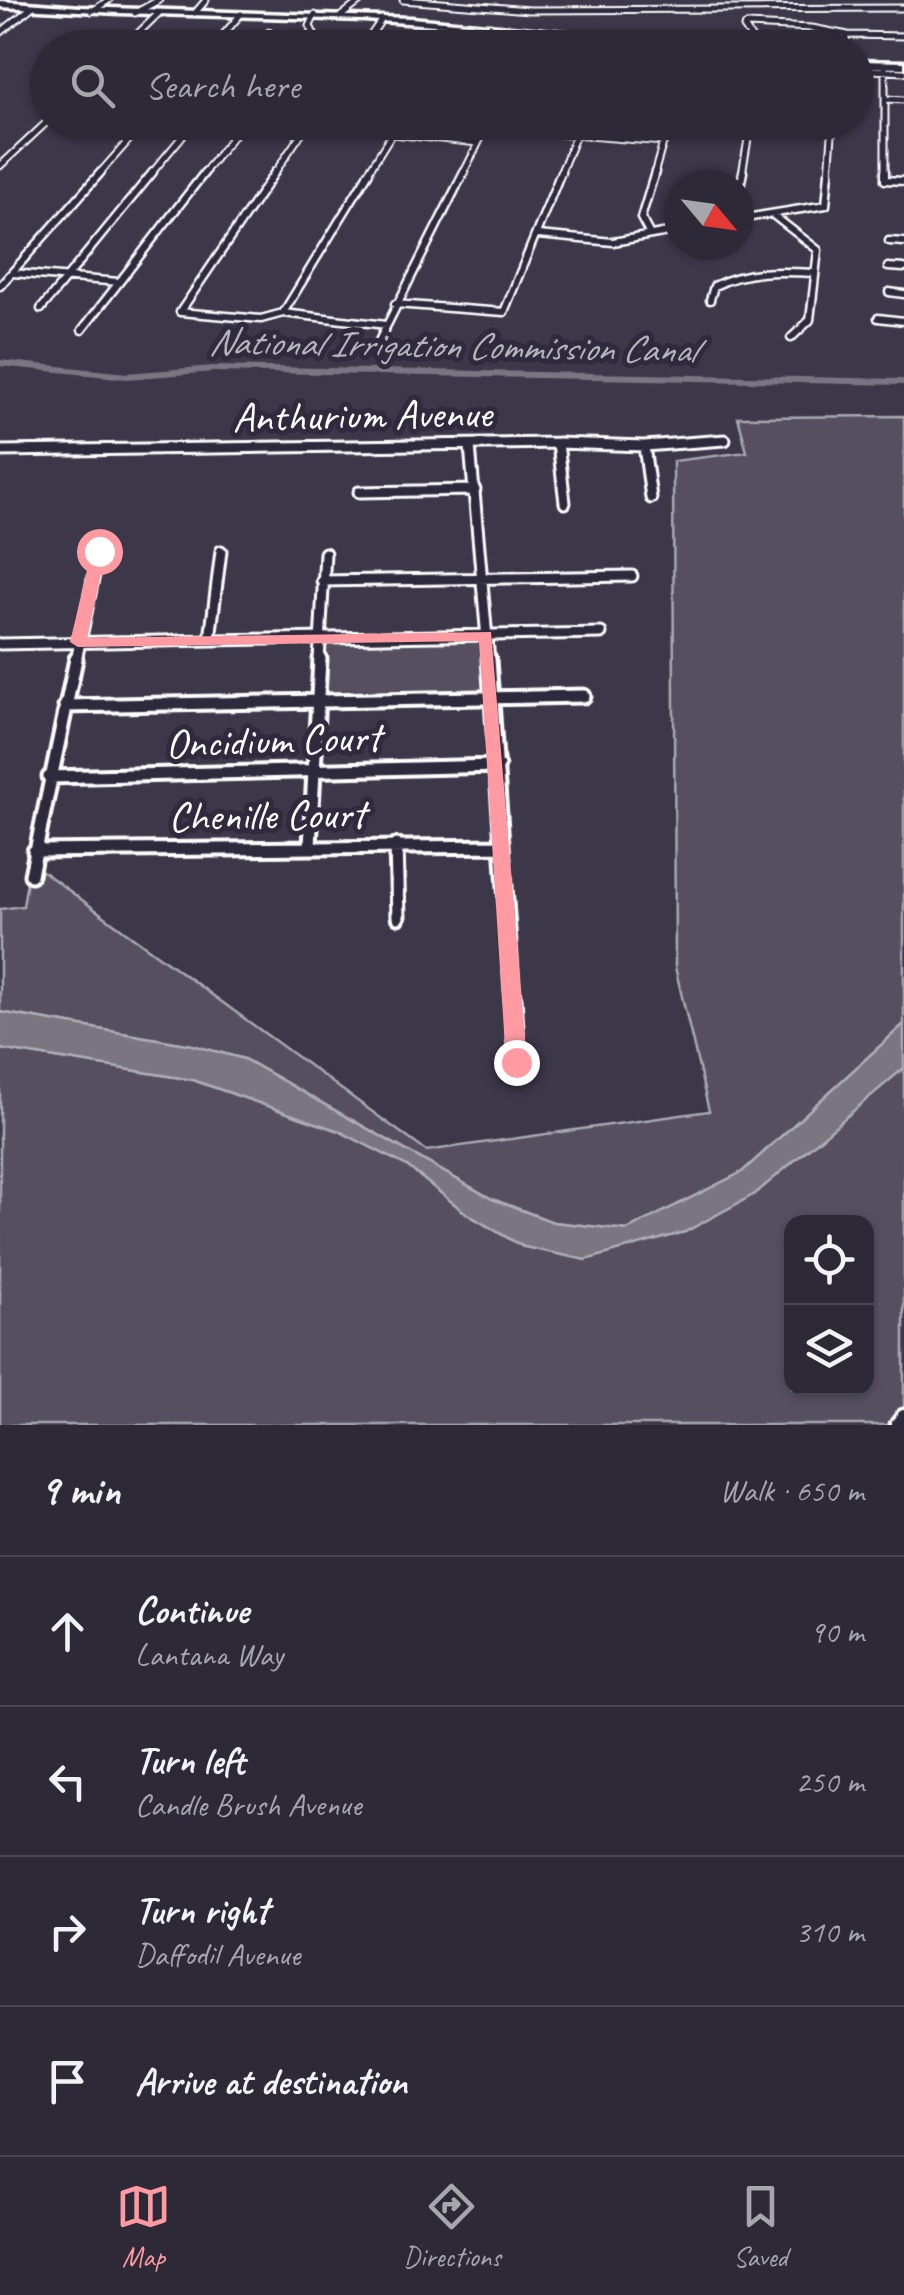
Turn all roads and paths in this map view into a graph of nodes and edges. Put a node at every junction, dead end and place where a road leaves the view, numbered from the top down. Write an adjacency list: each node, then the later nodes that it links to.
1 (109, 0): 8 (street)
2 (160, 0): 9 (street)
3 (206, 0): 11 (street)
4 (362, 0): 14 (street)
5 (404, 0): 7 (street)
6 (15, 3): 8 (main road); 25 (street)
7 (904, 8)
8 (92, 11): 9 (main road)
9 (135, 13): 10 (main road)
10 (160, 13): 11 (main road); 17 (street)
11 (194, 13): 12 (main road)
12 (242, 14): 13 (main road); 18 (street)
13 (315, 15): 14 (main road); 19 (street)
14 (341, 16): 15 (main road)
15 (382, 19): 16 (main road); 20 (street)
16 (490, 26): 21 (street); 22 (main road)
17 (143, 30)
18 (228, 30)
19 (312, 30)
20 (374, 30)
21 (488, 30)
22 (519, 30)
23 (746, 30): 24 (street)
24 (824, 30)
25 (0, 33)
26 (874, 35): 27 (street)
27 (904, 36)
28 (874, 67): 29 (main road)
29 (885, 67): 30 (main road); 31 (street)
30 (904, 68)
31 (886, 98): 32 (street); 48 (street)
32 (904, 100)
33 (30, 137): 46 (street)
34 (130, 140): 58 (street)
35 (179, 140): 60 (street)
36 (230, 140): 61 (street)
37 (297, 140): 68 (street)
38 (388, 140): 68 (street)
39 (466, 140): 44 (street)
40 (574, 140): 52 (street)
41 (635, 140): 45 (street)
42 (748, 140): 47 (street)
43 (831, 140): 49 (street)
44 (478, 142): 66 (street)
45 (664, 142): 53 (street)
46 (0, 166)
47 (743, 170)
48 (904, 182)
49 (773, 215): 50 (street); 59 (street)
50 (754, 216)
51 (664, 233): 53 (street)
52 (538, 235): 53 (street); 66 (street)
53 (650, 235)
54 (890, 241): 55 (street)
55 (904, 242)
56 (888, 266): 57 (street)
57 (904, 268)
58 (12, 273): 60 (street); 62 (street)
59 (813, 273): 65 (street); 73 (street)
60 (66, 278): 61 (street); 67 (street)
61 (119, 282): 72 (street)
62 (0, 286)
63 (888, 292): 64 (street)
64 (904, 294)
65 (710, 300)
66 (395, 304): 71 (street)
67 (41, 309)
68 (282, 314): 71 (street)
69 (878, 318): 70 (street)
70 (904, 321)
71 (386, 325): 74 (street)
72 (82, 330)
73 (791, 338)
74 (378, 343)
75 (725, 440): 78 (street, Anthurium Avenue)
76 (558, 442): 77 (street, Anthurium Avenue); 78 (street, Anthurium Avenue); 83 (street)
77 (470, 446): 79 (street, Anthurium Avenue); 80 (street)
78 (644, 446): 82 (street)
79 (0, 451)
80 (476, 490): 81 (street); 88 (street)
81 (359, 492)
82 (651, 498)
83 (565, 503)
84 (99, 551): 94 (street)
85 (221, 551): 93 (street)
86 (325, 552): 89 (street)
87 (632, 576): 88 (street)
88 (482, 580): 89 (street); 91 (street)
89 (322, 581): 92 (street)
90 (601, 634): 91 (street)
91 (486, 636): 92 (street); 97 (street)
92 (318, 638): 93 (street); 98 (street)
93 (210, 639): 94 (street)
94 (78, 642): 95 (street); 99 (street)
95 (0, 644)
96 (584, 696): 97 (street)
97 (492, 699): 98 (street); 100 (street)
98 (316, 702): 99 (street); 101 (street)
99 (65, 706): 102 (street)
100 (498, 766): 101 (street, Oncidium Court); 105 (street)
101 (312, 770): 102 (street, Oncidium Court); 104 (street)
102 (49, 778): 106 (street)
103 (396, 845): 104 (street, Chenille Court); 105 (street, Chenille Court); 108 (street)
104 (310, 846): 106 (street, Chenille Court)
105 (501, 846): 109 (street)
106 (34, 851): 107 (street)
107 (31, 875)
108 (398, 917)
109 (516, 1062)
110 (904, 1418): 111 (street)
111 (898, 1425)

